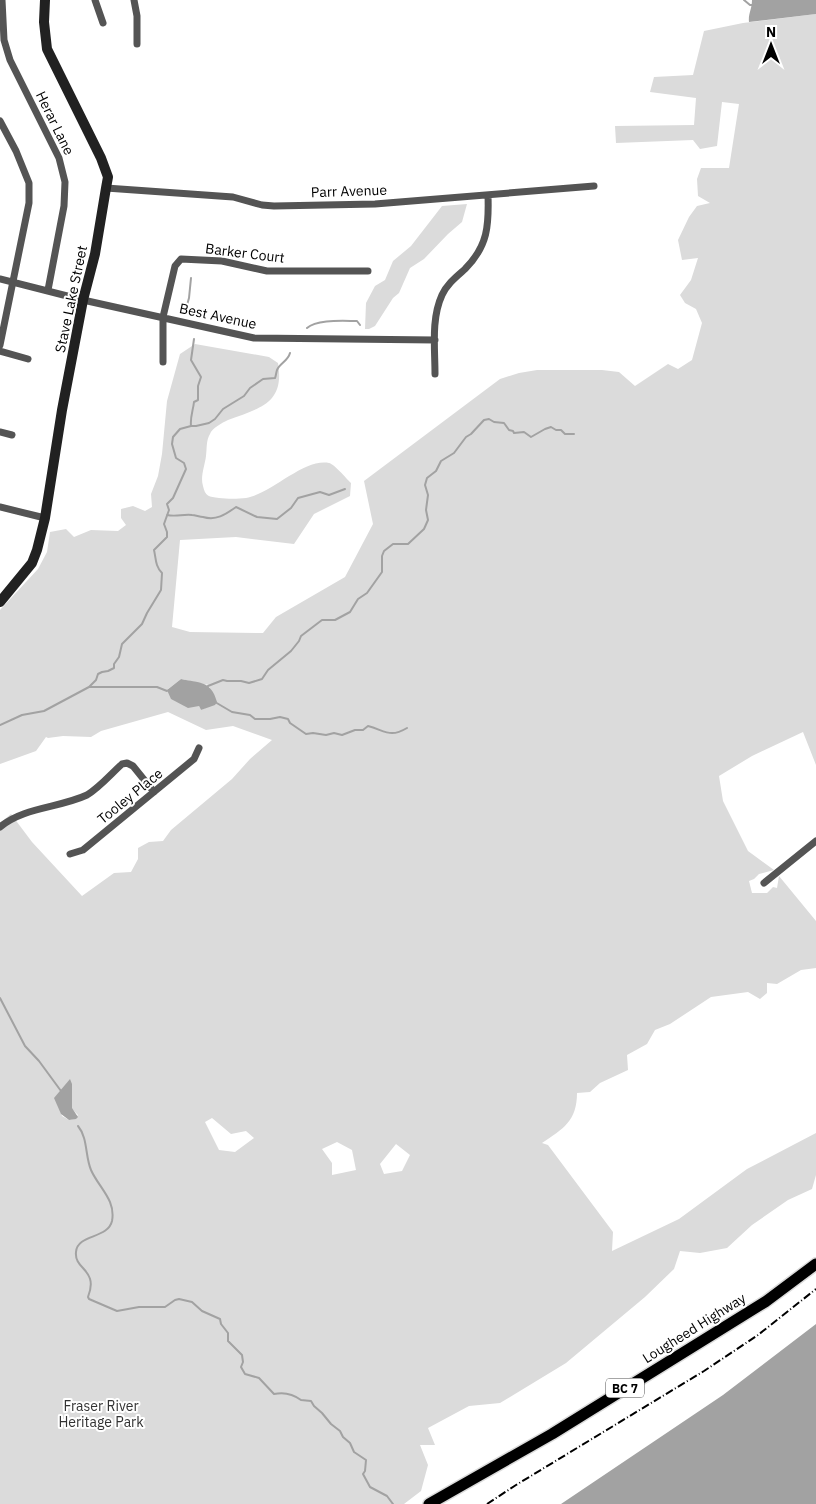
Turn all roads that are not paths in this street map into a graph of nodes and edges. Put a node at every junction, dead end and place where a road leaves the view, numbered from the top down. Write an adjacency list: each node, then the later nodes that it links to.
1 (2, 0): 14 (street, Herar Lane)
2 (45, 0): 9 (main road, Stave Lake Street)
3 (95, 0): 5 (street)
4 (134, 0): 6 (street)
5 (103, 23)
6 (137, 44)
7 (0, 121): 13 (street)
8 (594, 186): 10 (street, Parr Avenue)
9 (106, 188): 10 (street, Parr Avenue); 15 (main road, Stave Lake Street)
10 (488, 195): 17 (street)
11 (368, 272): 16 (street, Barker Court)
12 (0, 279): 13 (street, Best Avenue)
13 (12, 282): 14 (street, Best Avenue); 18 (street)
14 (48, 290): 15 (street, Best Avenue)
15 (83, 300): 16 (street, Best Avenue); 26 (main road, Stave Lake Street)
16 (163, 317): 17 (street, Best Avenue); 21 (street)
17 (435, 340): 22 (street)
18 (0, 345)
19 (0, 351): 20 (street)
20 (28, 359)
21 (163, 362)
22 (435, 374)
23 (0, 432): 24 (street)
24 (12, 435)
25 (0, 506): 26 (street)
26 (45, 518): 27 (main road, Stave Lake Street)
27 (0, 602)
28 (199, 748): 29 (street, Tooley Place)
29 (154, 792): 30 (street); 32 (street, Tooley Place)
30 (0, 828)
31 (816, 841): 33 (street)
32 (70, 854)
33 (764, 883)
34 (816, 1264): 35 (main road, Lougheed Highway / BC 7)
35 (429, 1504)

